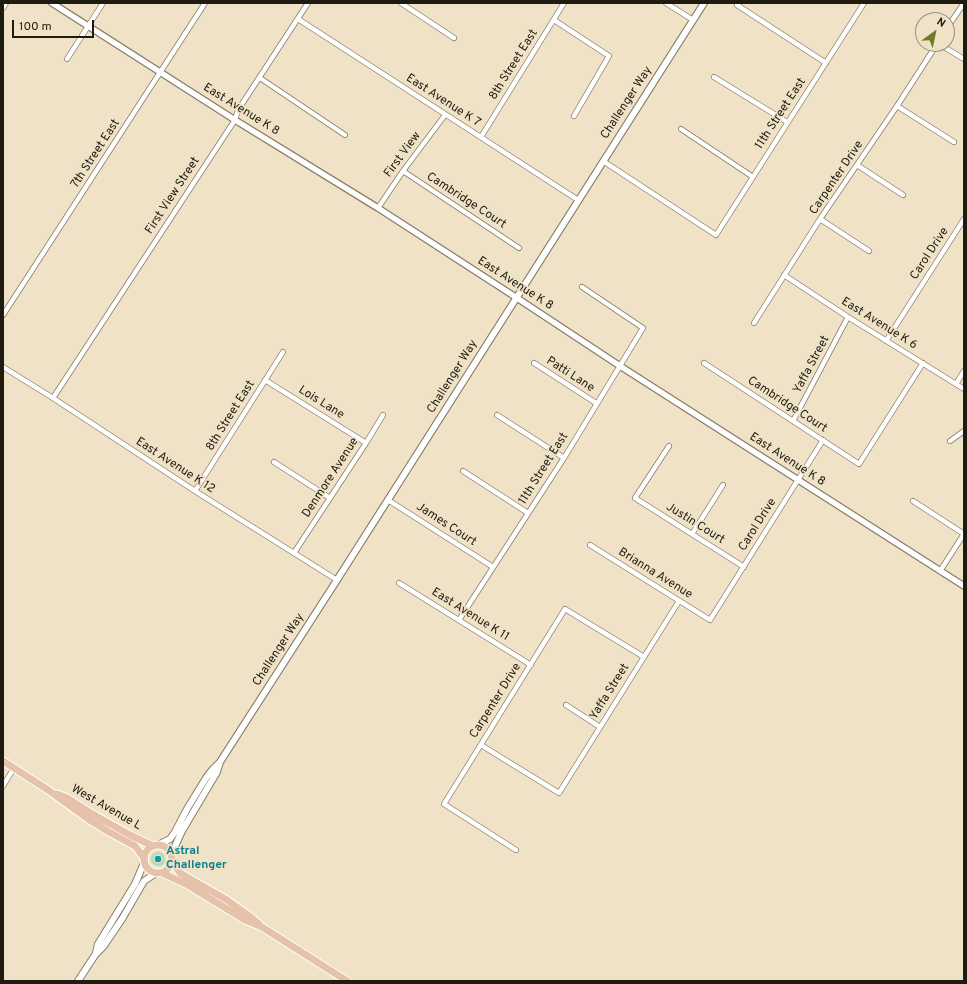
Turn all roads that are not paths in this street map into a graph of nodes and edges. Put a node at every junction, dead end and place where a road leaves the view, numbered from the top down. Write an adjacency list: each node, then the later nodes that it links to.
1 (6, 3): 13 (street)
2 (52, 3): 18 (street, East Avenue K 8)
3 (103, 3): 18 (street)
4 (205, 3): 25 (street, 7th Street East)
5 (308, 3): 15 (street, First View Street)
6 (401, 3): 19 (street)
7 (564, 3): 16 (street, 8th Street East)
8 (666, 3): 17 (street)
9 (704, 3): 17 (main road, Challenger Way)
10 (864, 3): 24 (street, 11th Street East)
11 (964, 3): 14 (street)
12 (737, 6): 24 (street)
13 (3, 8)
14 (955, 16)
15 (298, 19): 27 (street, First View Street); 29 (street, East Avenue K 7)
16 (554, 20): 30 (street); 35 (street, 8th Street East)
17 (693, 20): 37 (main road, Challenger Way)
18 (88, 27): 23 (street); 25 (street, East Avenue K 8)
19 (454, 38)
20 (933, 52): 28 (street, Carpenter Drive)
21 (952, 52): 22 (street)
22 (964, 59)
23 (67, 60)
24 (826, 63): 32 (street, 11th Street East)
25 (160, 73): 31 (street, East Avenue K 8); 51 (street, 7th Street East)
26 (714, 77): 32 (street)
27 (260, 78): 31 (street, First View Street); 34 (street)
28 (897, 106): 36 (street); 38 (street, Carpenter Drive)
29 (445, 115): 35 (street, East Avenue K 7); 39 (street, First View)
30 (574, 116)
31 (235, 120): 43 (street, East Avenue K 8); 65 (street, First View Street)
32 (787, 122): 40 (street, 11th Street East)
33 (681, 129): 40 (street)
34 (345, 135)
35 (481, 137): 42 (street, East Avenue K 7)
36 (954, 142)
37 (603, 161): 40 (street, 11th Street East); 42 (main road, Challenger Way)
38 (857, 165): 41 (street); 44 (street, Carpenter Drive)
39 (403, 171): 43 (street, First View); 46 (street, Cambridge Court)
40 (753, 177)
41 (903, 195)
42 (578, 200): 50 (main road, Challenger Way)
43 (378, 208): 50 (street, East Avenue K 8)
44 (820, 219): 47 (street); 48 (street, Carpenter Drive)
45 (964, 219): 54 (street, Carol Drive)
46 (519, 248)
47 (870, 251)
48 (784, 276): 52 (street, East Avenue K 6); 53 (street, Carpenter Drive)
49 (582, 288): 59 (street, 11th Street East)
50 (517, 298): 59 (street, East Avenue K 8); 82 (main road, Challenger Way)
51 (3, 315)
52 (848, 318): 54 (street, East Avenue K 6); 69 (street, Yaffa Street)
53 (754, 323)
54 (886, 341): 58 (street, East Avenue K 6)
55 (283, 352): 62 (street, 8th Street East)
56 (534, 363): 66 (street, Patti Lane)
57 (704, 363): 69 (street, Cambridge Court)
58 (923, 363): 63 (street, East Avenue K 6); 71 (street, Cambridge Court)
59 (620, 366): 66 (street, 11th Street East); 78 (street, East Avenue K 8)
60 (3, 367): 65 (street, East Avenue K 12)
61 (964, 371): 63 (street)
62 (265, 380): 73 (street, Lois Lane); 80 (street, 8th Street East)
63 (956, 384): 64 (street, East Avenue K 6)
64 (964, 389)
65 (53, 398): 80 (street, East Avenue K 12)
66 (596, 403): 75 (street, 11th Street East)
67 (383, 414): 73 (street, Denmore Avenue)
68 (497, 414): 75 (street)
69 (793, 421): 71 (street, Cambridge Court)
70 (964, 431): 72 (street)
71 (823, 440): 78 (street, Carol Drive)
72 (950, 441)
73 (366, 443): 81 (street, Denmore Avenue)
74 (669, 446): 85 (street, Justin Court)
75 (564, 458): 84 (street, 11th Street East)
76 (274, 462): 81 (street)
77 (463, 471): 84 (street)
78 (798, 480): 90 (street, Carol Drive); 91 (street, East Avenue K 8)
79 (723, 485): 85 (street)
80 (195, 491): 88 (street, East Avenue K 12)
81 (330, 498): 88 (street, Denmore Avenue)
82 (388, 500): 89 (street, James Court); 92 (main road, Challenger Way)
83 (913, 501): 86 (street)
84 (528, 513): 89 (street, 11th Street East)
85 (692, 534): 90 (street, Justin Court)
86 (964, 534): 91 (street)
87 (590, 545): 95 (street, Brianna Avenue)
88 (294, 553): 92 (street, East Avenue K 12)
89 (493, 567): 96 (street, 11th Street East)
90 (744, 567): 97 (street, Carol Drive)
91 (940, 571): 94 (street, East Avenue K 8)
92 (337, 580): 104 (main road, Challenger Way)
93 (399, 583): 96 (street, East Avenue K 11)
94 (964, 586)
95 (679, 601): 97 (street, Brianna Avenue); 98 (street, Yaffa Street)
96 (459, 620): 99 (street, East Avenue K 11)
97 (710, 620)
98 (644, 657): 99 (street, Carpenter Drive); 101 (street, Yaffa Street)
99 (531, 665): 102 (street, Carpenter Drive)
100 (566, 705): 101 (street)
101 (600, 727): 102 (street, Yaffa Street)
102 (481, 745): 109 (street, Carpenter Drive)
103 (3, 761): 105 (main road, West Avenue L)
104 (220, 762): 108 (main road, Challenger Way); 110 (main road, Challenger Way)
105 (14, 768): 106 (street); 107 (main road, West Avenue L)
106 (3, 786)
107 (48, 790): 108 (main road, West Avenue L); 111 (main road, West Avenue L)
108 (156, 846): 110 (main road); 111 (main road)
109 (516, 850)
110 (172, 858): 112 (main road); 113 (main road)
111 (144, 861): 112 (main road); 114 (main road)
112 (159, 873): 113 (main road); 114 (main road)
113 (262, 927): 116 (main road)
114 (95, 955): 115 (main road)
115 (78, 981)
116 (346, 981)

